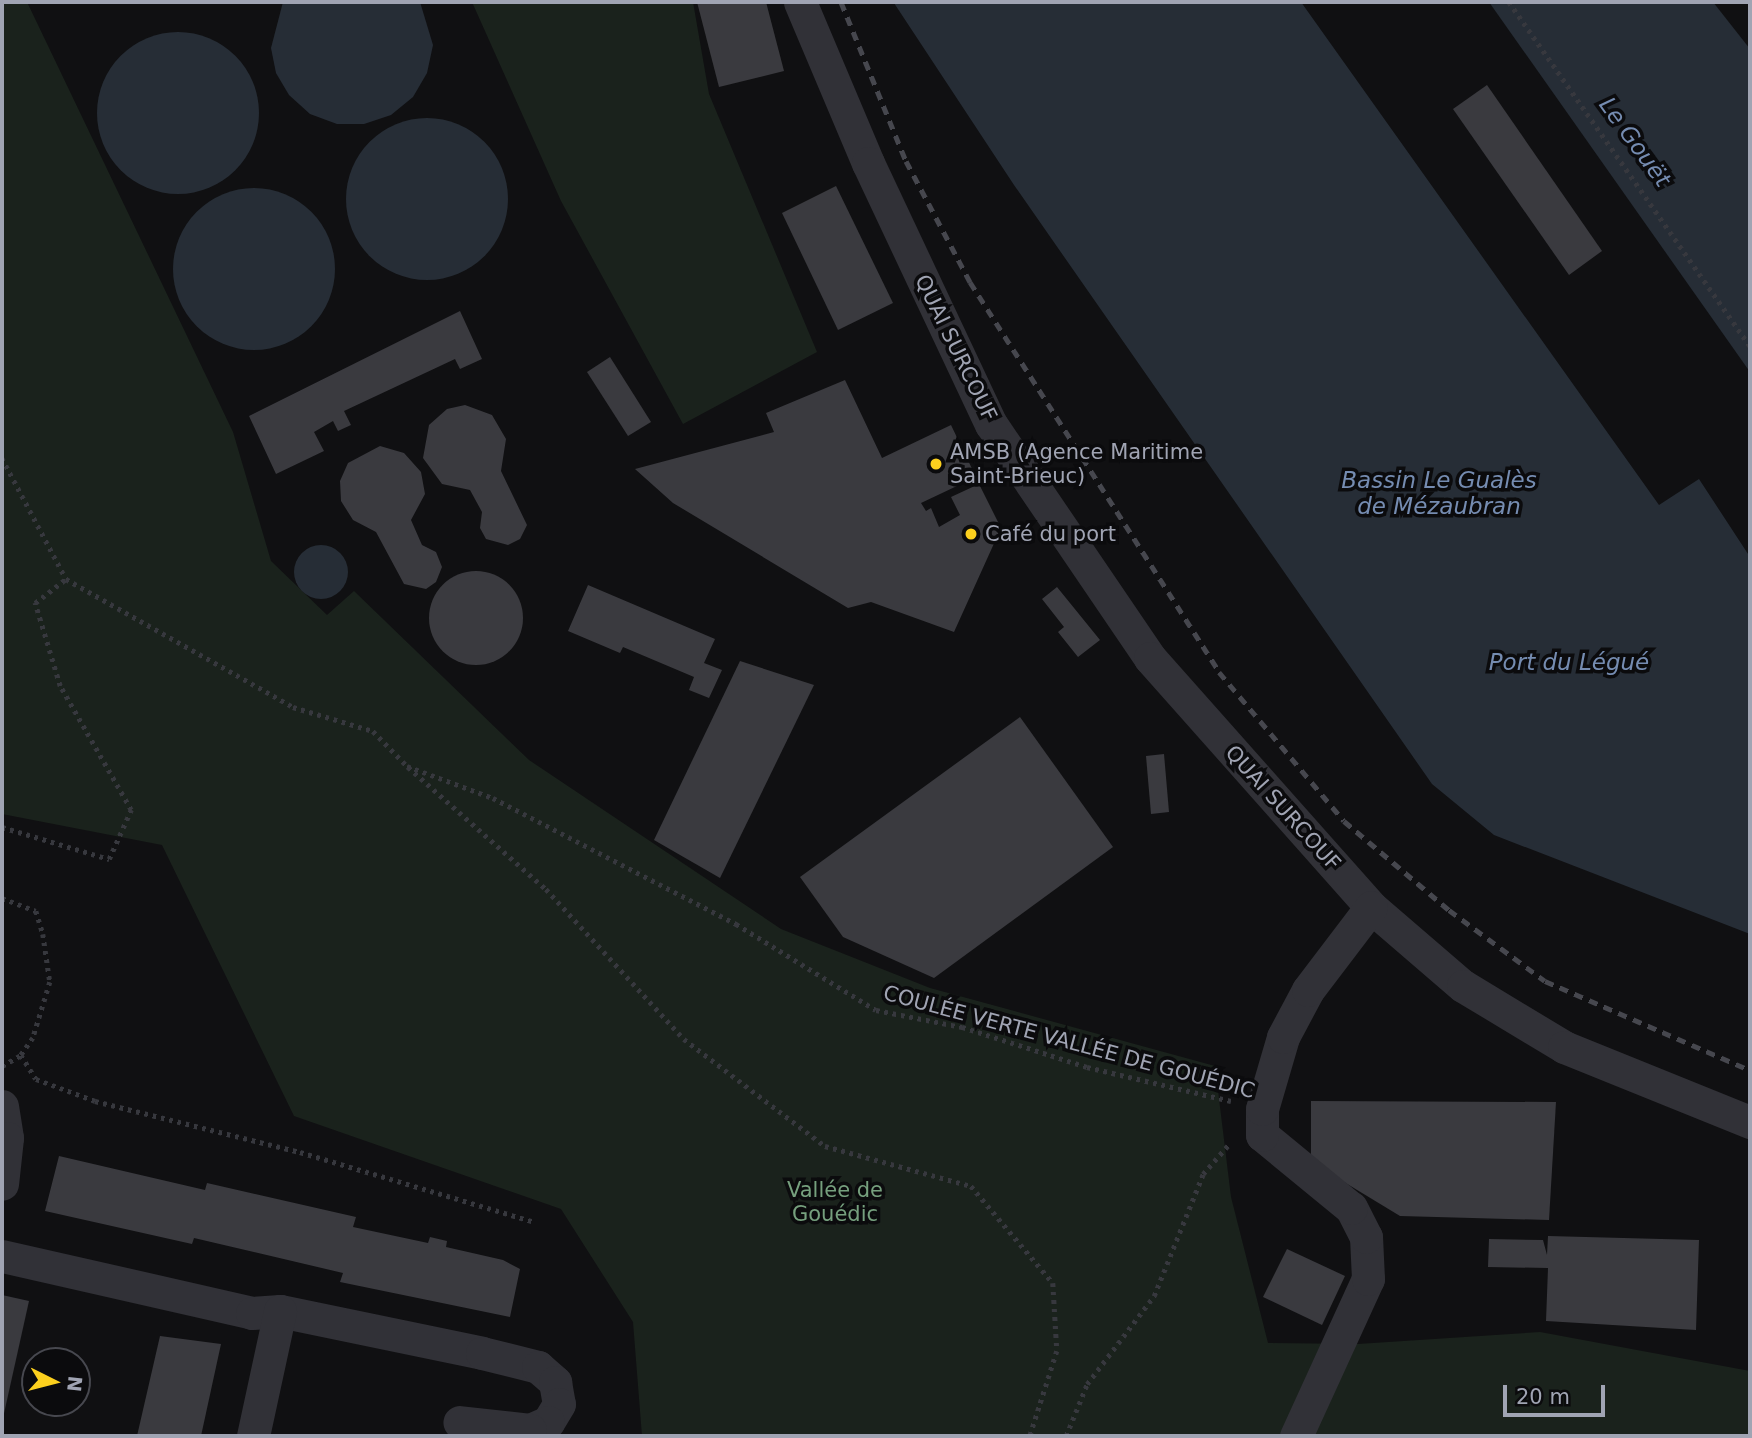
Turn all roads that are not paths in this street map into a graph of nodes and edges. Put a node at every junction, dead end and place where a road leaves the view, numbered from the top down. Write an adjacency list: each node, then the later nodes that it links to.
1 (805, 7): 2 (street, QUAI SURCOUF)
2 (1371, 907): 4 (street, QUAI SURCOUF); 10 (street)
3 (2, 1106): 5 (street)
4 (1750, 1122)
5 (2, 1184)
6 (2, 1256): 7 (street)
7 (280, 1311): 8 (street); 9 (street)
8 (459, 1422)
9 (253, 1436)
10 (1296, 1436)

